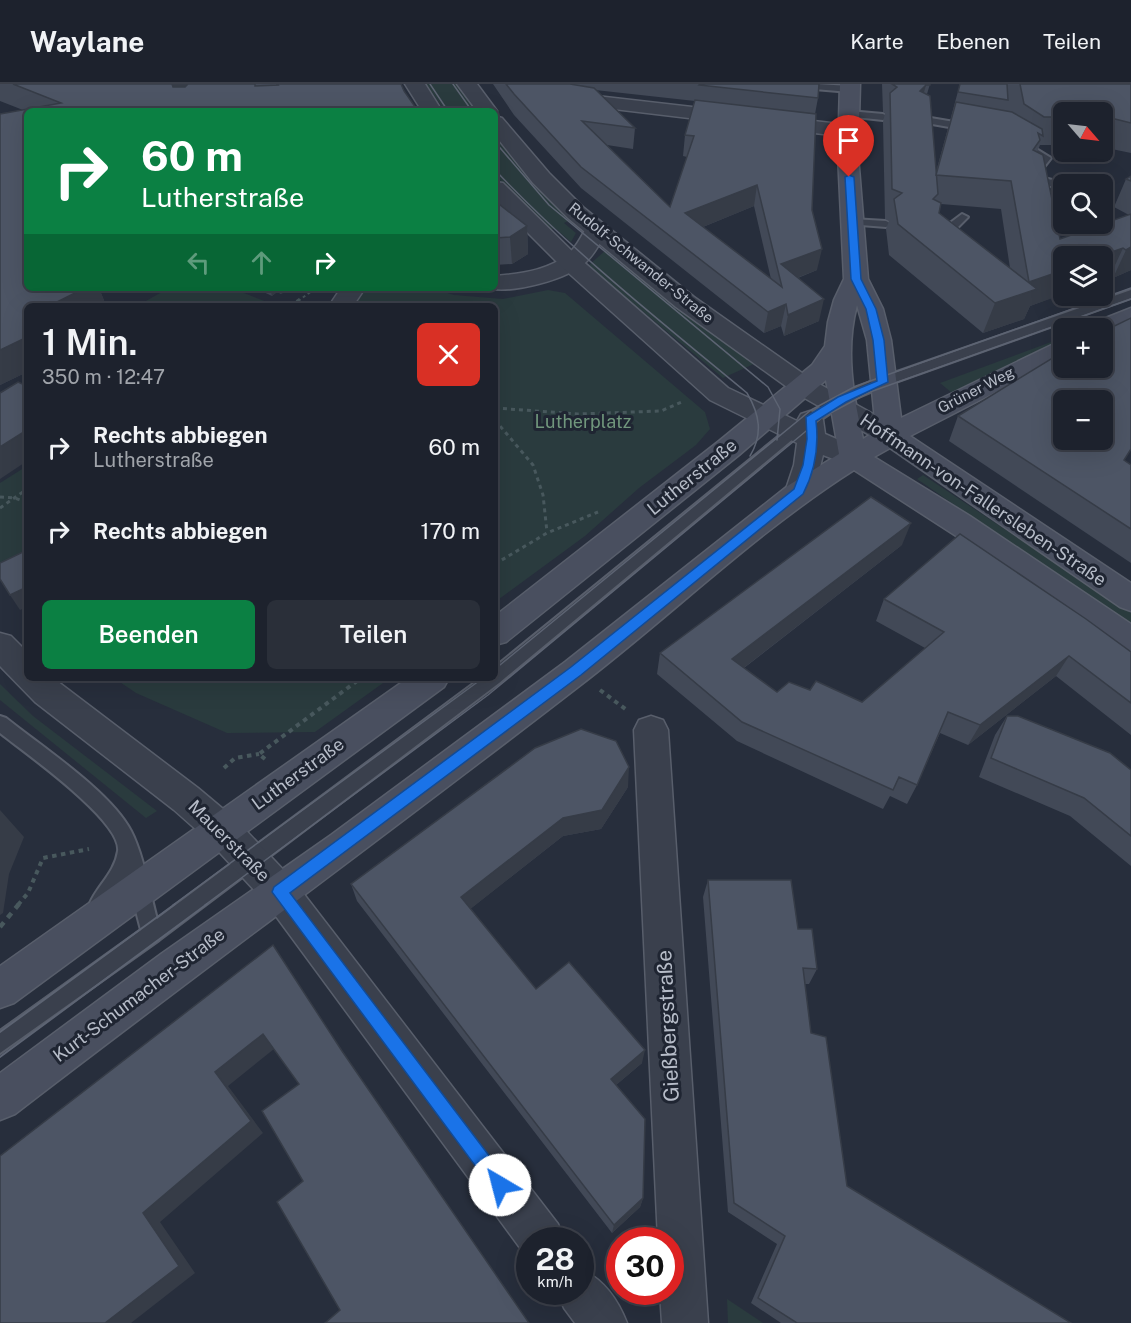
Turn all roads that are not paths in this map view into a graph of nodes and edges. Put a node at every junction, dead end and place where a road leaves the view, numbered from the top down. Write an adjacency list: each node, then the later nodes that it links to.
1 (415, 84): 6 (street)
2 (467, 84): 7 (street)
3 (817, 87): 4 (lane)
4 (850, 87): 10 (main road)
5 (579, 100): 10 (street)
6 (430, 108)
7 (485, 108)
8 (883, 117): 10 (lane)
9 (919, 120): 12 (lane)
10 (848, 123): 17 (main road)
11 (498, 126): 20 (street, Rudolf-Schwander-Straße)
12 (985, 130)
13 (1017, 140): 14 (lane)
14 (1053, 184)
15 (498, 191): 21 (street)
16 (962, 217): 19 (lane)
17 (852, 222): 18 (lane); 22 (main road)
18 (886, 224)
19 (932, 228)
20 (596, 230): 21 (street); 30 (street, Rudolf-Schwander-Straße)
21 (571, 264): 23 (street); 31 (street)
22 (856, 279): 27 (main road); 29 (main road)
23 (498, 283)
24 (1131, 294): 29 (lane)
25 (1131, 315): 26 (main road)
26 (1113, 323)
27 (838, 346): 30 (main road, Lutherstraße); 32 (main road)
28 (1053, 352): 35 (main road, Grüner Weg)
29 (882, 382): 32 (lane); 35 (main road)
30 (802, 386): 32 (street, Hoffmann-von-Fallersleben-Straße); 33 (main road, Lutherstraße); 34 (street)
31 (719, 394): 33 (street); 36 (street)
32 (840, 404): 34 (lane); 35 (street, Hoffmann-von-Fallersleben-Straße); 37 (main road)
33 (764, 417): 34 (street); 36 (main road, Lutherstraße)
34 (806, 430): 37 (street); 38 (street); 44 (lane)
35 (890, 435): 37 (main road); 39 (main road, Hoffmann-von-Fallersleben-Straße)
36 (729, 448): 40 (main road, Lutherstraße)
37 (854, 458): 38 (main road); 41 (main road, Hoffmann-von-Fallersleben-Straße)
38 (799, 492): 54 (main road)
39 (1131, 599)
40 (498, 631)
41 (1131, 641)
42 (0, 645): 43 (street)
43 (24, 670)
44 (498, 674)
45 (35, 681): 50 (street, Mauerstraße)
46 (429, 681): 50 (main road, Lutherstraße)
47 (489, 681): 52 (lane)
48 (0, 723): 51 (lane)
49 (651, 730): 63 (street, Gießbergstraße)
50 (222, 830): 52 (street, Mauerstraße); 53 (main road)
51 (128, 847): 53 (lane); 56 (lane)
52 (250, 861): 54 (street, Mauerstraße); 55 (lane)
53 (140, 887): 55 (lane); 56 (main road)
54 (280, 892): 59 (main road, Kurt-Schumacher-Straße); 60 (street, Mauerstraße)
55 (152, 934): 58 (lane)
56 (48, 955): 57 (main road)
57 (0, 989)
58 (0, 1044)
59 (0, 1099)
60 (532, 1227)
61 (590, 1305): 62 (street)
62 (604, 1323)
63 (685, 1323)

